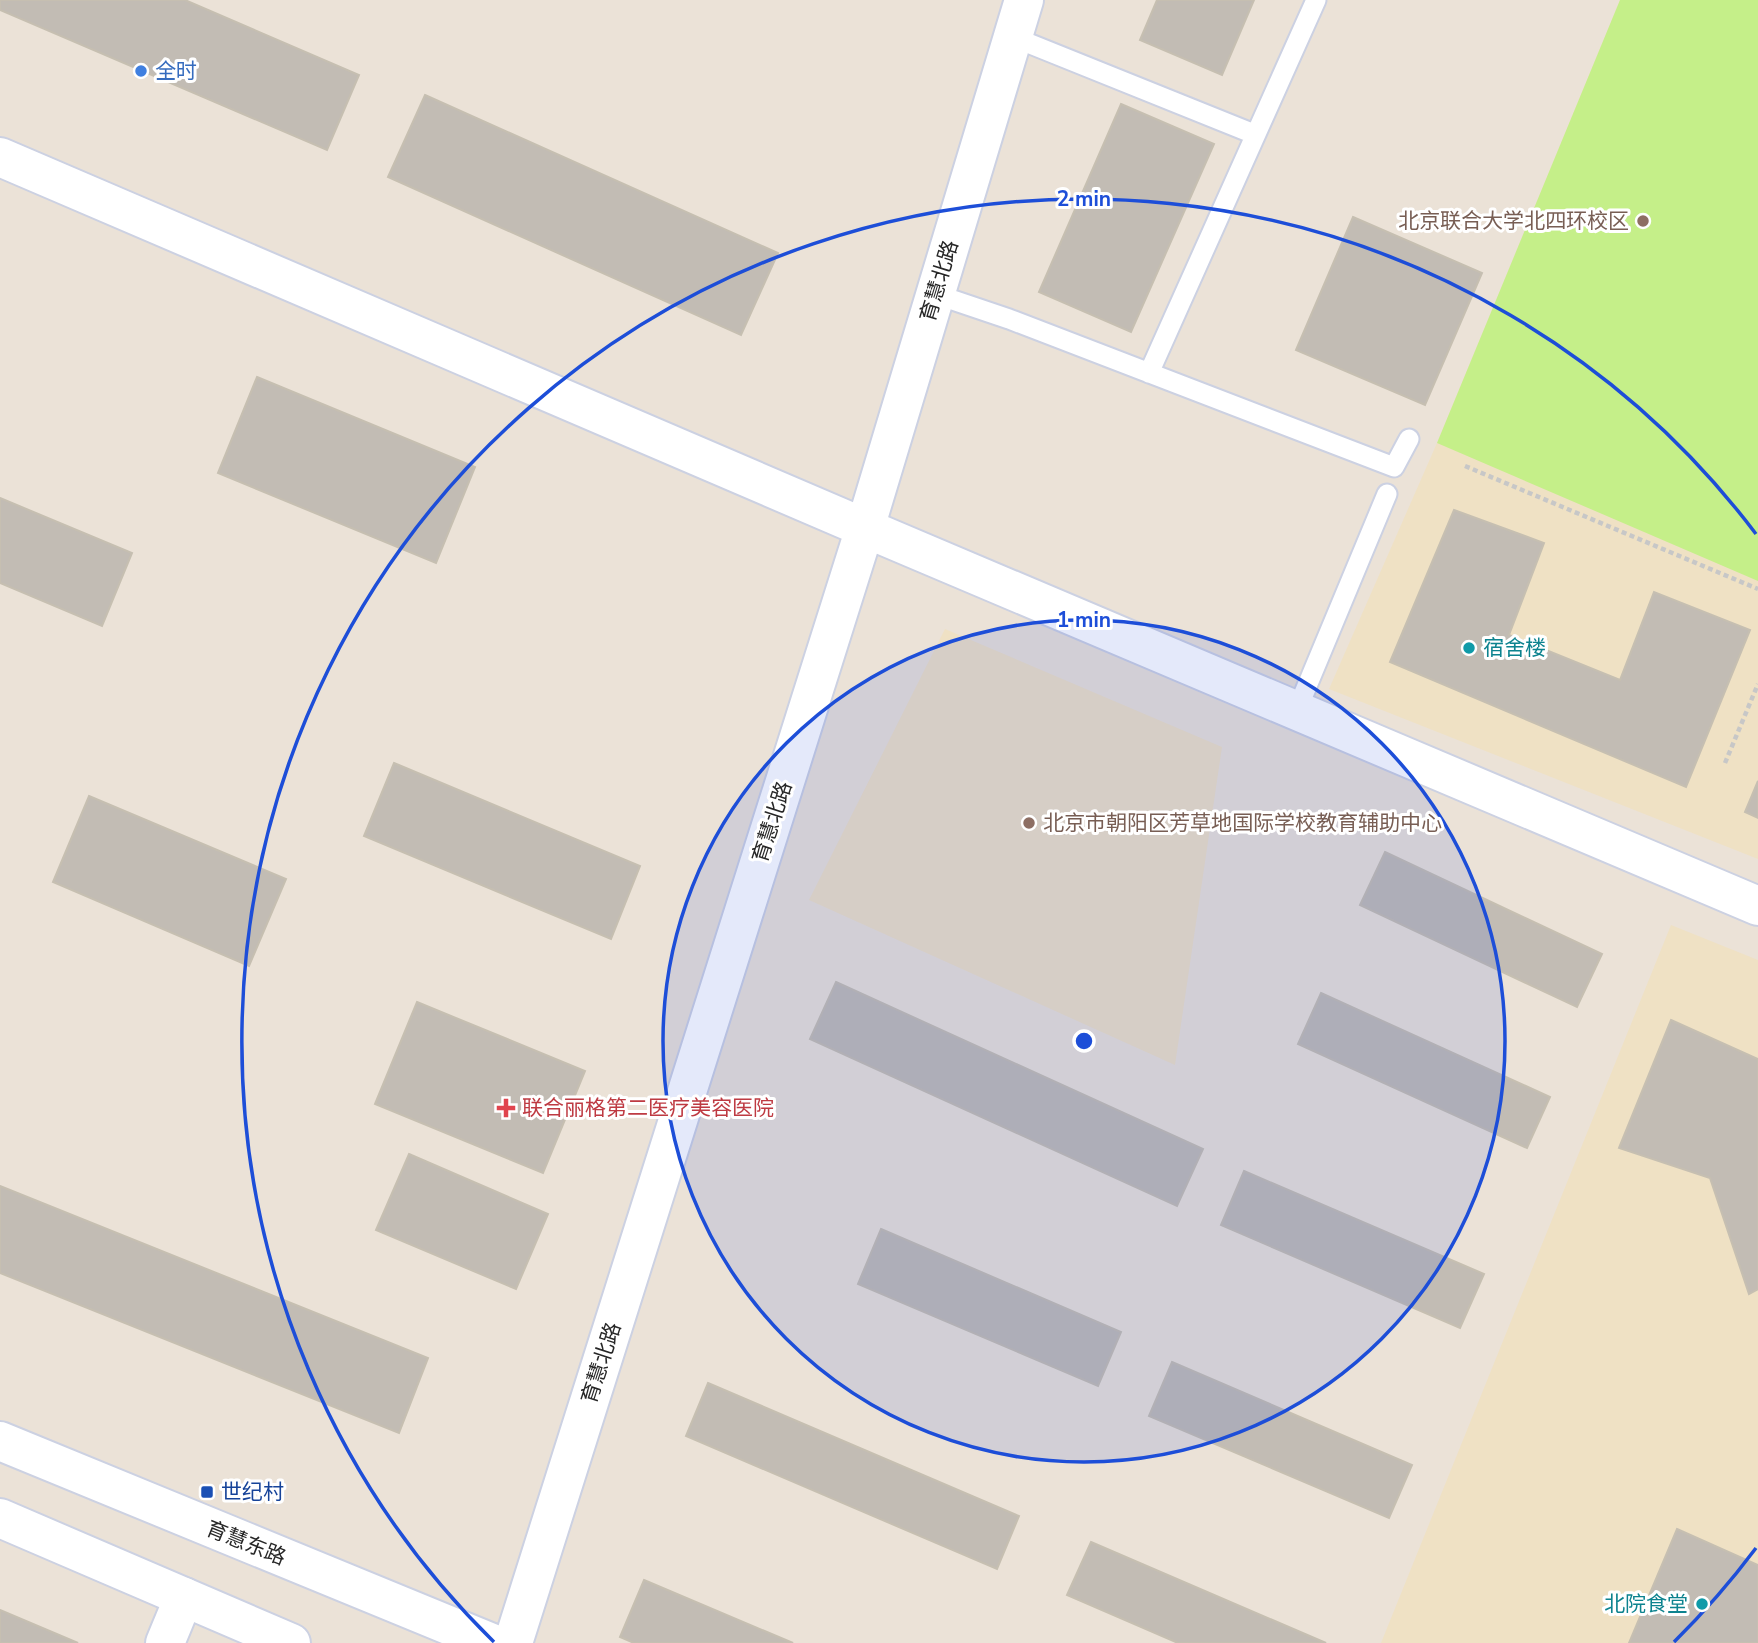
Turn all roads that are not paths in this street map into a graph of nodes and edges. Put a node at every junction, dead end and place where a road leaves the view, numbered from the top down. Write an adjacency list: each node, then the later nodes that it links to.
1 (1024, 0): 3 (street, 育慧北路)
2 (1316, 0): 4 (lane)
3 (1013, 37): 4 (lane); 6 (street, 育慧北路)
4 (1254, 134): 7 (lane)
5 (0, 157): 10 (street)
6 (936, 294): 7 (lane); 10 (street, 育慧北路)
7 (1149, 373): 8 (lane)
8 (1409, 439)
9 (1387, 495): 11 (lane)
10 (865, 527): 11 (street); 19 (street, 育慧北路)
11 (1297, 710): 12 (street)
12 (1758, 906)
13 (0, 1441): 18 (street, 育慧东路)
14 (0, 1518): 15 (street)
15 (184, 1597): 16 (street); 17 (street)
16 (164, 1643)
17 (291, 1643)
18 (492, 1643)
19 (513, 1643)

